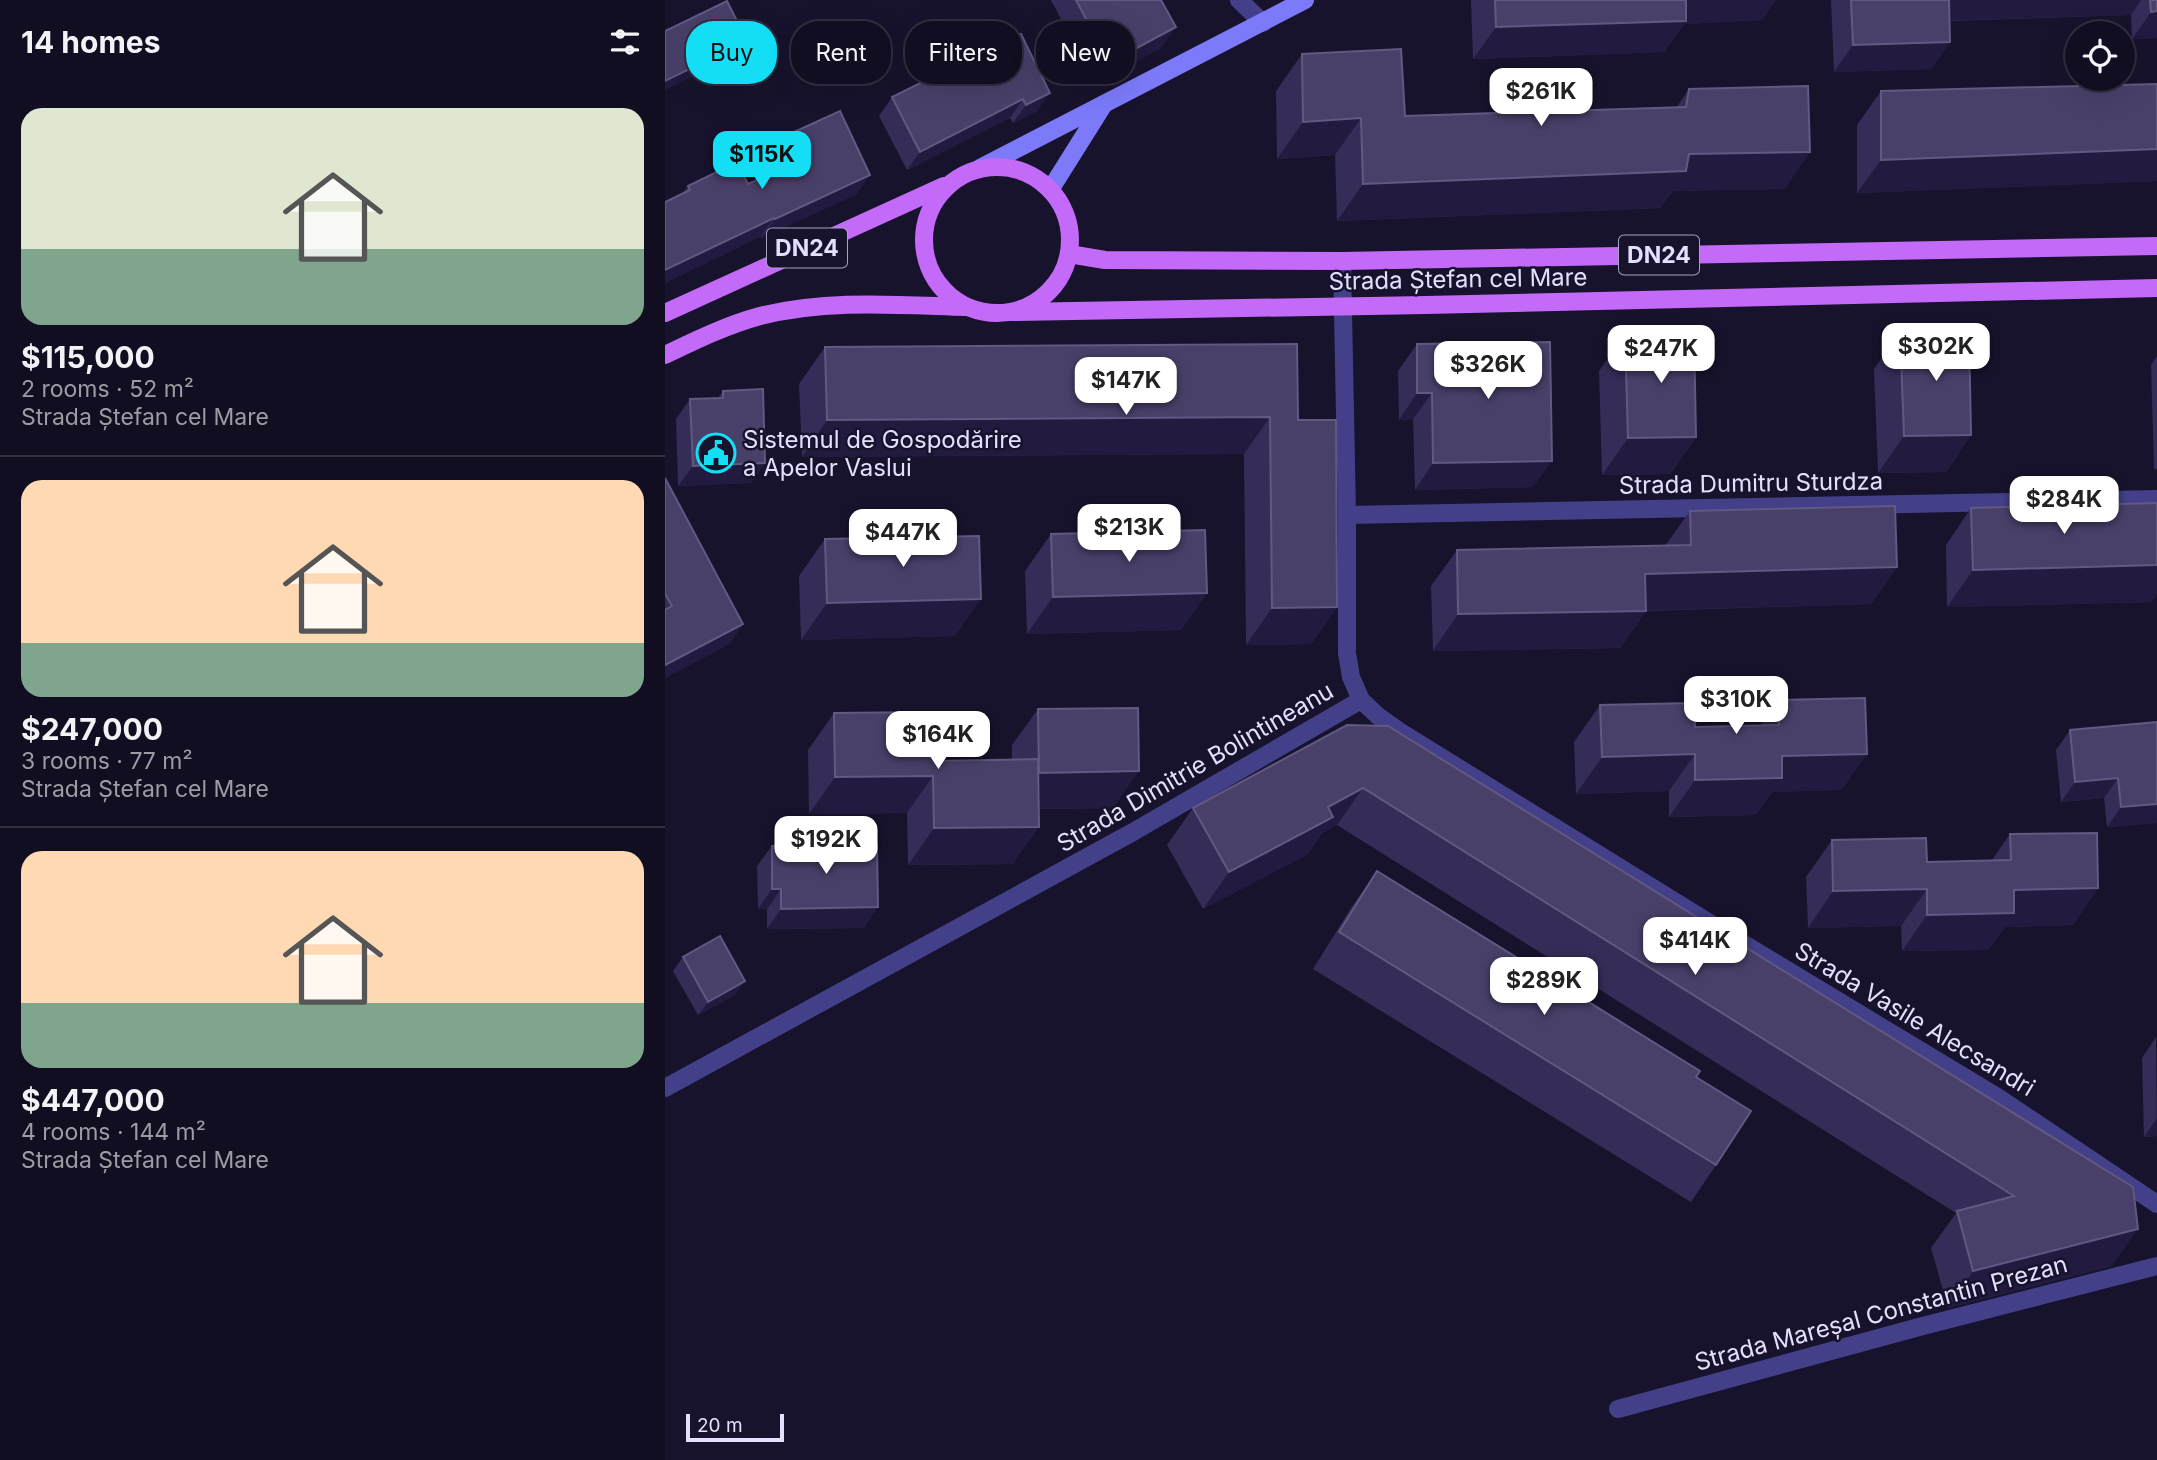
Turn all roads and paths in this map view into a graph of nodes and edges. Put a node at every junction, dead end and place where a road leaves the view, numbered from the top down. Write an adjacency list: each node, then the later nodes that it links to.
1 (1239, 0): 3 (street)
2 (1305, 0): 3 (main road)
3 (1263, 23): 4 (main road)
4 (1104, 104): 5 (main road); 7 (main road)
5 (981, 168): 6 (main road); 7 (main road)
6 (950, 183): 13 (main road); 15 (main road, DN24)
7 (1050, 190): 9 (main road)
8 (2157, 246): 10 (main road, Strada Ștefan cel Mare / DN24)
9 (1069, 254): 10 (main road, Strada Ștefan cel Mare / DN24); 14 (main road)
10 (1342, 261): 12 (street, Strada Dimitrie Bolintineanu)
11 (2157, 288): 12 (main road, Strada Ștefan cel Mare / DN24)
12 (1342, 306): 14 (main road, Strada Ștefan cel Mare / DN24); 18 (street, Strada Dimitrie Bolintineanu)
13 (966, 307): 14 (main road); 16 (main road)
14 (1013, 312)
15 (665, 313)
16 (665, 355)
17 (2157, 499): 18 (street, Strada Dumitru Sturdza)
18 (1347, 515): 19 (street, Strada Dimitrie Bolintineanu)
19 (1361, 700): 20 (street, Strada Dimitrie Bolintineanu); 21 (street, Strada Vasile Alecsandri)
20 (665, 1088)
21 (2157, 1204)
22 (2157, 1266): 23 (street, Strada Mareșal Constantin Prezan)
23 (1618, 1409)

